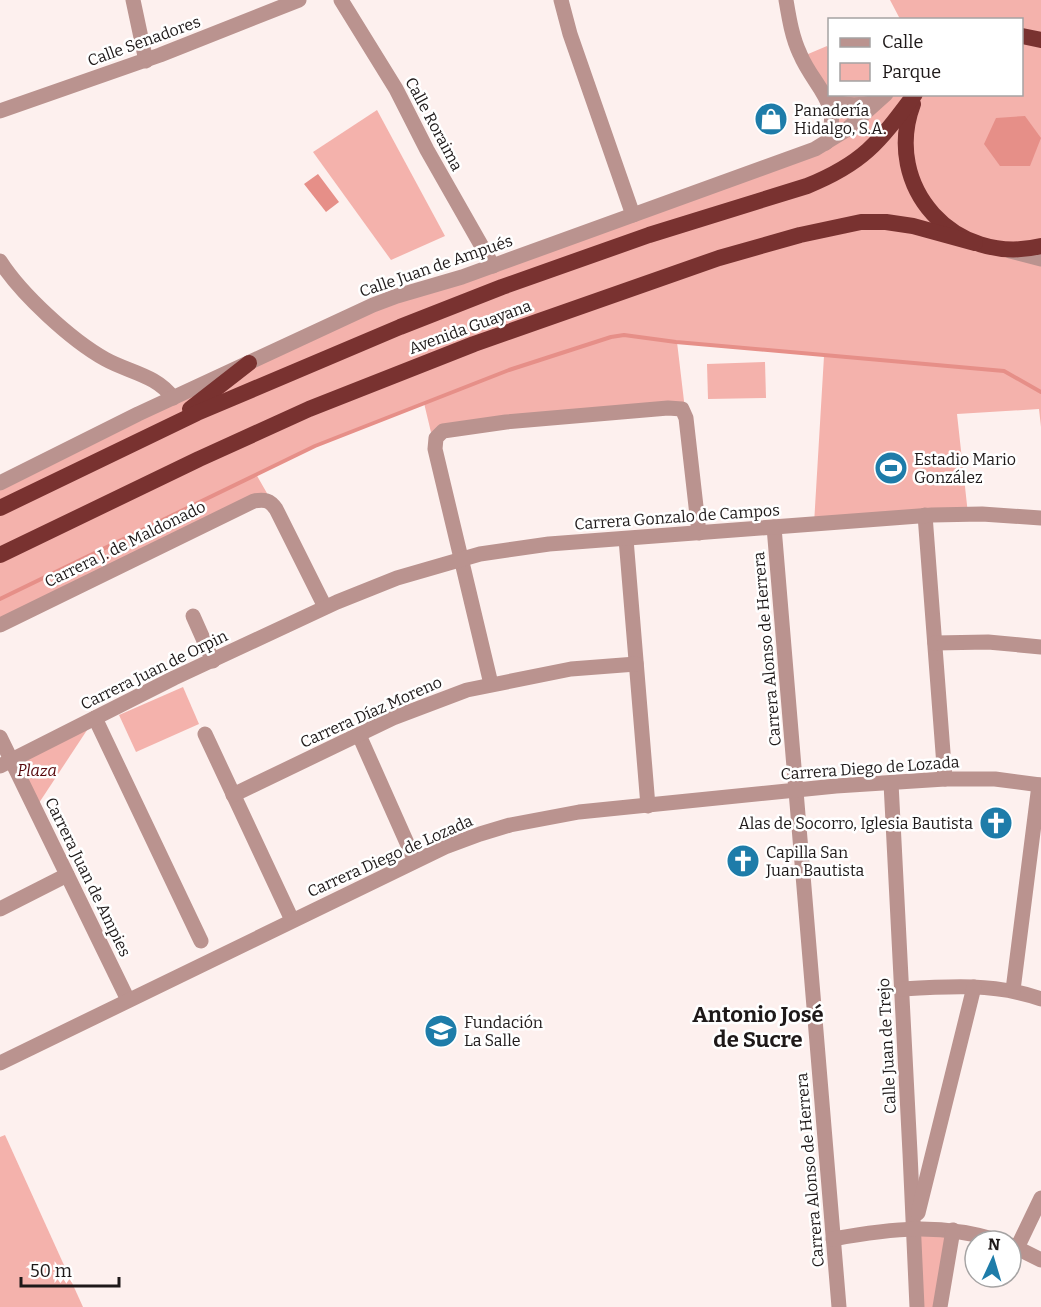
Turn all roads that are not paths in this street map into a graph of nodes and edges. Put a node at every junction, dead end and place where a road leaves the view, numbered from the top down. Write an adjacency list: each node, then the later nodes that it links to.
1 (133, 0): 8 (street)
2 (299, 0): 8 (street, Calle Senadores)
3 (341, 0): 21 (street, Calle Roraima)
4 (561, 0): 15 (street)
5 (786, 0): 11 (street)
6 (1023, 36): 7 (highway)
7 (1041, 40)
8 (146, 61): 13 (street, Calle Senadores)
9 (914, 96): 24 (highway, Avenida Guayana)
10 (915, 96): 16 (highway)
11 (827, 98): 12 (street); 14 (street)
12 (881, 98): 14 (street, Calle Juan de Ampués)
13 (0, 111)
14 (826, 143): 15 (street, Calle Juan de Ampués)
15 (633, 215): 21 (street, Calle Juan de Ampués)
16 (975, 243): 18 (highway); 32 (highway, Avenida Guayana)
17 (1041, 246): 18 (highway)
18 (1004, 249): 19 (street)
19 (1041, 259)
20 (0, 261): 23 (street)
21 (493, 266): 22 (street, Calle Juan de Ampués)
22 (249, 363): 23 (street, Calle Juan de Ampués); 24 (highway)
23 (173, 398): 25 (street, Calle Juan de Ampués)
24 (168, 425): 26 (highway, Avenida Guayana)
25 (0, 483)
26 (0, 508)
27 (925, 515): 28 (street, Carrera Gonzalo de Campos); 29 (street, Carrera Gonzalo de Campos); 37 (street)
28 (1041, 518)
29 (774, 527): 30 (street, Carrera Gonzalo de Campos); 50 (street, Carrera Alonso de Herrera)
30 (699, 533): 31 (street, Carrera Gonzalo de Campos); 33 (street)
31 (626, 539): 33 (street, Carrera Gonzalo de Campos); 40 (street)
32 (0, 555)
33 (462, 559): 34 (street, Carrera Gonzalo de Campos); 41 (street)
34 (325, 608): 36 (street, Carrera J. de Maldonado); 39 (street, Carrera Juan de Orpin)
35 (193, 616): 39 (street)
36 (0, 625)
37 (935, 643): 38 (street); 47 (street)
38 (1041, 647)
39 (213, 660): 42 (street, Carrera Juan de Orpin)
40 (636, 664): 41 (street, Carrera Díaz Moreno); 52 (street)
41 (491, 684): 44 (street, Carrera Díaz Moreno)
42 (95, 717): 46 (street, Carrera Juan de Orpin); 57 (street)
43 (205, 734): 51 (street)
44 (359, 735): 51 (street, Carrera Díaz Moreno); 53 (street)
45 (0, 737): 46 (street, Carrera Juan de Ampies)
46 (6, 763): 54 (street, Carrera Juan de Ampies)
47 (945, 779): 48 (street, Carrera Diego de Lozada); 49 (street, Carrera Diego de Lozada)
48 (891, 783): 50 (street, Carrera Diego de Lozada); 59 (street, Calle Juan de Trejo)
49 (1040, 785): 60 (street)
50 (797, 791): 52 (street, Carrera Diego de Lozada); 69 (street, Carrera Alonso de Herrera)
51 (233, 795): 56 (street)
52 (648, 806): 53 (street, Carrera Diego de Lozada)
53 (415, 861): 56 (street, Carrera Diego de Lozada)
54 (67, 875): 55 (street); 62 (street, Carrera Juan de Ampies)
55 (0, 909)
56 (292, 920): 62 (street, Carrera Diego de Lozada)
57 (201, 941)
58 (974, 987): 59 (street); 60 (street); 65 (street)
59 (902, 989): 65 (street, Calle Juan de Trejo)
60 (1013, 990): 61 (street)
61 (1041, 999)
62 (128, 1000): 63 (street, Carrera Diego de Lozada)
63 (1, 1061)
64 (1041, 1198): 67 (street)
65 (914, 1228): 66 (street); 69 (street); 73 (street, Calle Juan de Trejo)
66 (953, 1230): 68 (street); 74 (street)
67 (1023, 1230)
68 (963, 1232)
69 (833, 1239): 72 (street, Carrera Alonso de Herrera)
70 (1023, 1251): 71 (street)
71 (1041, 1260)
72 (839, 1307)
73 (916, 1307)
74 (940, 1307)

